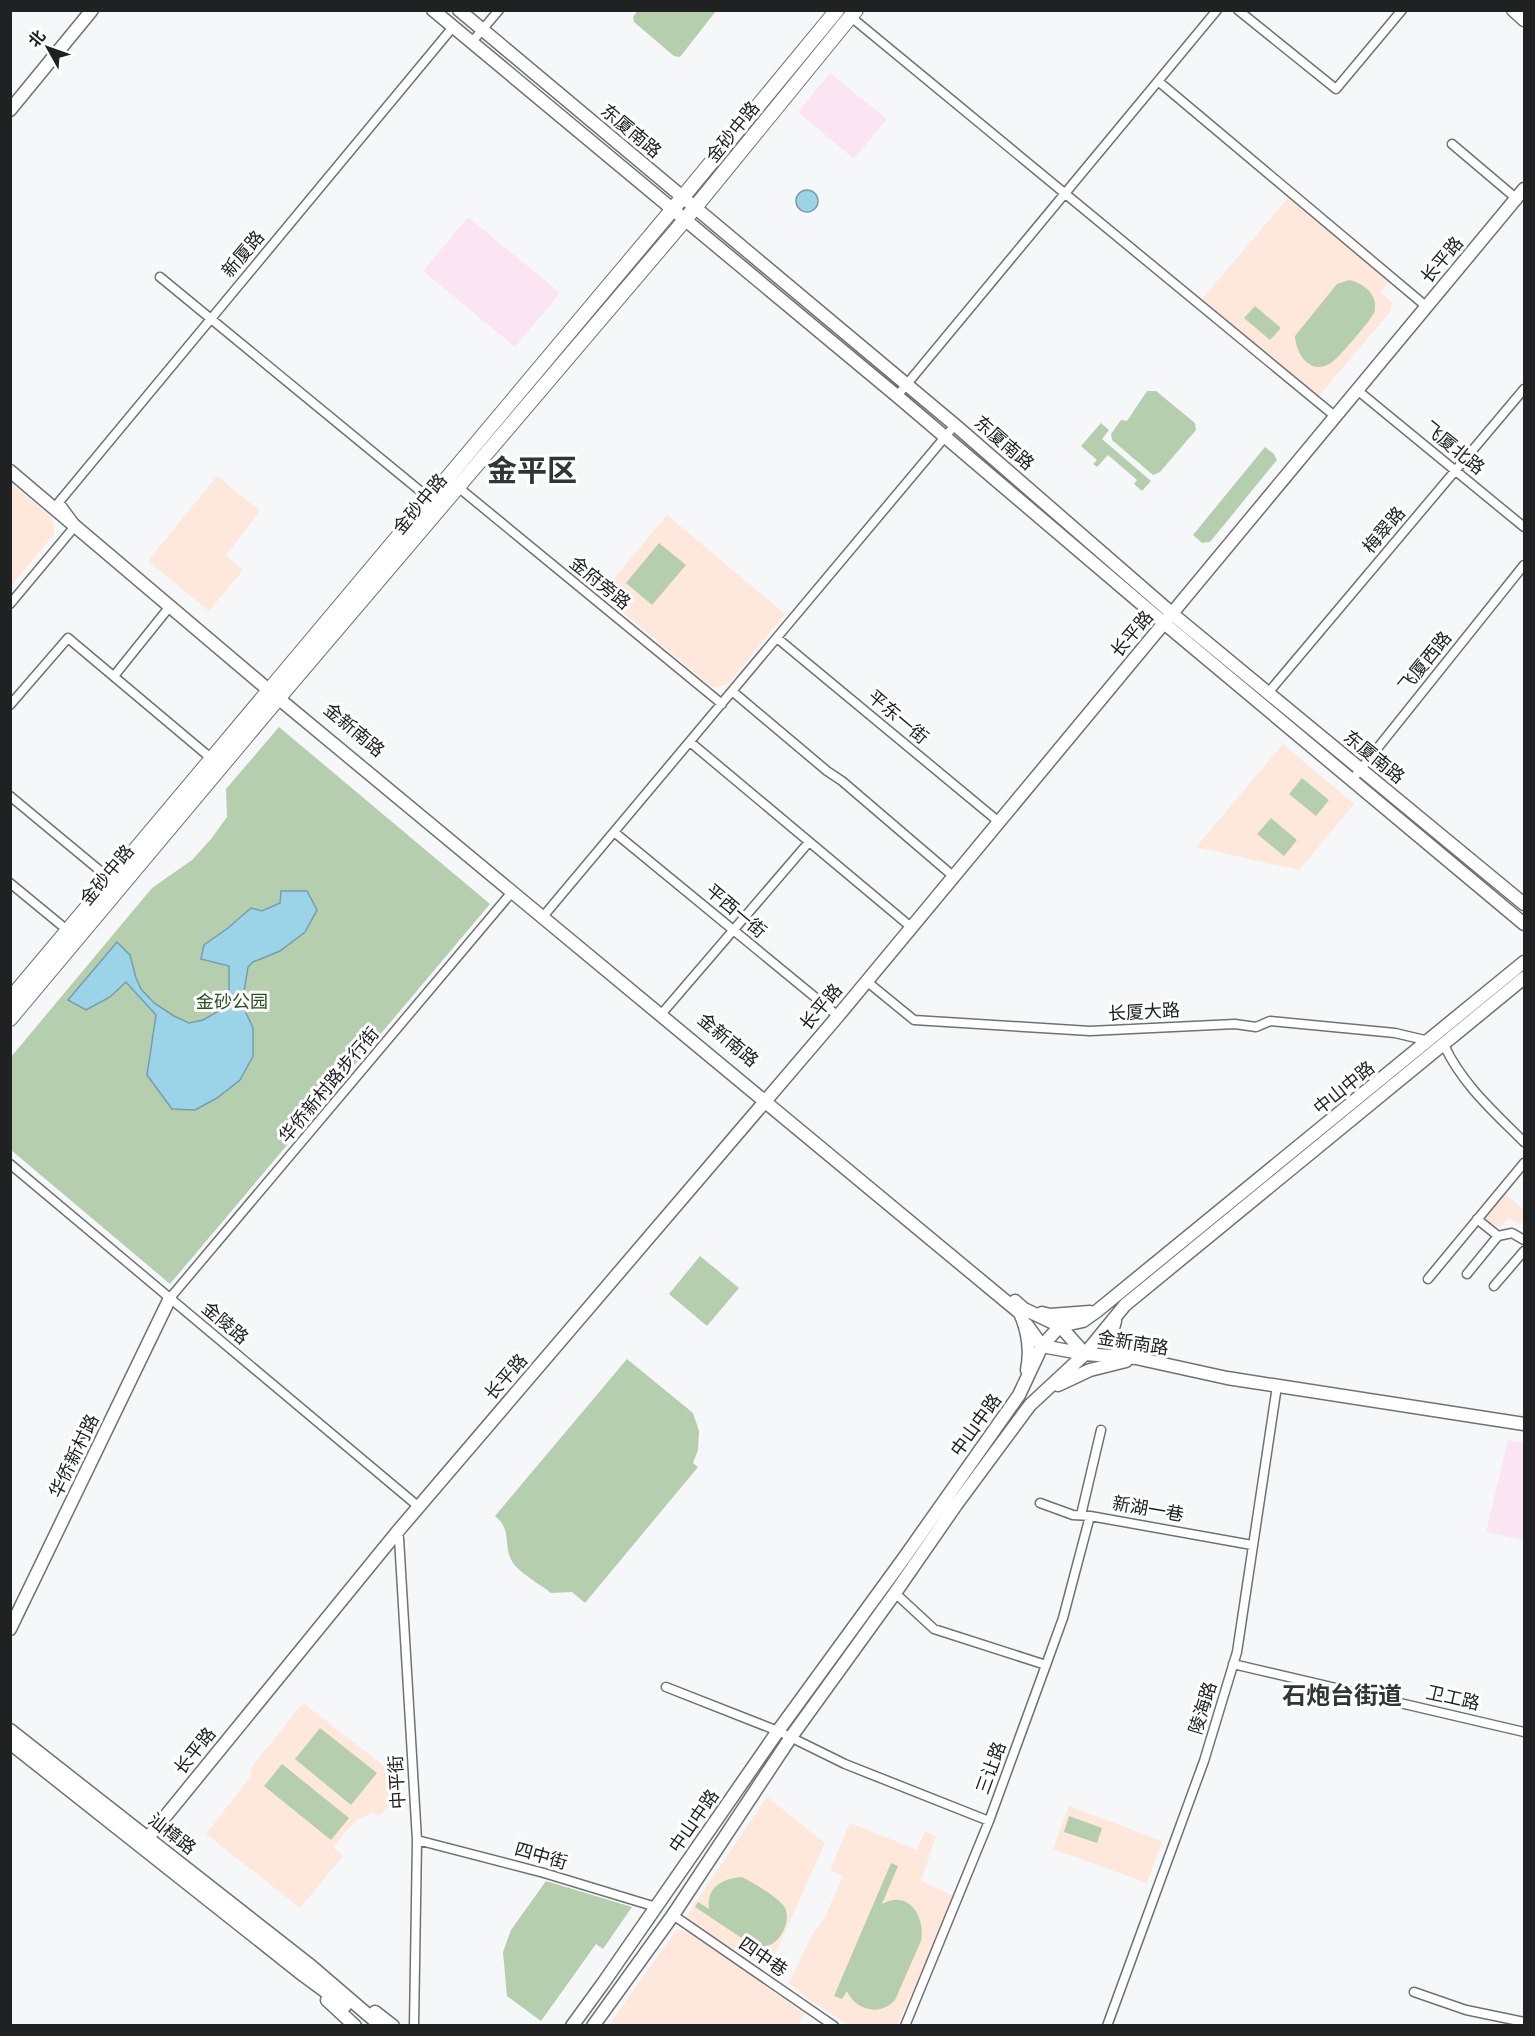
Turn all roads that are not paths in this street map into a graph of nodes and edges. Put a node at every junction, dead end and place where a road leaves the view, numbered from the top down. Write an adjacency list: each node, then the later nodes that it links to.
1 (92, 10): 16 (street)
2 (432, 10): 12 (street, 东厦南路)
3 (459, 10): 13 (street, 东厦南路)
4 (499, 10): 13 (street)
5 (837, 10): 20 (main road, 金砂中路)
6 (1218, 10): 15 (street)
7 (1238, 10): 8 (street)
8 (1402, 10)
9 (1513, 10): 11 (street)
10 (854, 14): 18 (street); 21 (main road, 金砂中路)
11 (1524, 20)
12 (453, 27): 14 (street, 东厦南路); 26 (street, 新厦路)
13 (483, 30): 14 (street); 20 (street, 东厦南路)
14 (471, 43): 22 (street, 东厦南路)
15 (1158, 81): 18 (street); 25 (street)
16 (10, 110)
17 (1452, 144): 19 (street)
18 (1065, 194): 27 (street); 31 (street)
19 (1522, 196): 25 (street, 长平路); 29 (street, 长平路)
20 (683, 198): 21 (street, 东厦南路); 22 (main road, 金砂中路)
21 (695, 208): 23 (main road, 金砂中路); 27 (street, 东厦南路)
22 (672, 210): 23 (street, 东厦南路); 38 (main road, 金砂中路)
23 (684, 221): 30 (street, 东厦南路); 37 (main road, 金砂中路)
24 (160, 278): 26 (street)
25 (1427, 307): 31 (street, 长平路)
26 (210, 319): 38 (street); 39 (street, 新厦路)
27 (907, 384): 30 (street); 32 (street, 东厦南路)
28 (1524, 389): 36 (street, 梅翠路)
29 (1362, 394): 36 (street, 飞厦北路); 45 (street, 长平路)
30 (897, 396): 33 (street, 东厦南路)
31 (1336, 417): 45 (street, 长平路)
32 (956, 425): 33 (street); 45 (street, 东厦南路)
33 (946, 437): 45 (street, 东厦南路); 46 (street)
34 (10, 462): 39 (street, 金新南路)
35 (10, 471): 40 (street, 金新南路)
36 (1455, 471): 41 (street, 飞厦北路); 50 (street, 梅翠路)
37 (458, 487): 49 (main road, 金砂中路); 51 (street, 金府旁路)
38 (430, 499): 49 (main road, 金砂中路)
39 (59, 502): 40 (street); 49 (street, 金新南路)
40 (76, 525): 43 (street); 44 (street, 金新南路)
41 (1524, 527)
42 (1524, 566): 55 (street, 飞厦西路)
43 (10, 604)
44 (171, 606): 47 (street); 49 (street, 金新南路)
45 (1170, 620): 50 (street, 东厦南路); 56 (street, 东厦南路); 58 (street, 长平路); 73 (street, 长平路)
46 (777, 638): 48 (street); 58 (street, 平东一街)
47 (114, 676): 52 (street); 54 (street)
48 (732, 691): 51 (street); 62 (street)
49 (276, 692): 64 (street, 金新南路); 66 (street, 金新南路); 74 (main road, 金砂中路); 77 (main road, 金砂中路)
50 (1268, 693): 55 (street, 东厦南路)
51 (722, 704): 53 (street)
52 (10, 705)
53 (690, 742): 59 (street); 60 (street)
54 (206, 754)
55 (1361, 769): 56 (street, 飞厦西路); 65 (street, 东厦南路)
56 (1352, 780): 67 (street, 东厦南路)
57 (10, 796): 61 (street)
58 (999, 822): 62 (street, 长平路)
59 (614, 832): 66 (street); 70 (street, 平西一街)
60 (809, 842): 69 (street); 70 (street)
61 (104, 874)
62 (953, 876): 69 (street, 长平路)
63 (10, 883): 68 (street)
64 (512, 892): 80 (street, 金新南路); 91 (street, 华侨新村路步行街)
65 (1524, 904)
66 (546, 913): 75 (street, 金新南路)
67 (1524, 924)
68 (61, 925)
69 (911, 927): 76 (street, 长平路)
70 (734, 930): 75 (street); 76 (street, 平西一街)
71 (1524, 962): 78 (street, 中山中路)
72 (1524, 978): 79 (street, 中山中路)
73 (870, 984): 78 (street, 长厦大路); 80 (street, 长平路)
74 (10, 999)
75 (664, 1011): 80 (street, 金新南路)
76 (838, 1016): 80 (street, 长平路)
77 (10, 1019)
78 (1430, 1041): 94 (street, 中山中路)
79 (1444, 1045): 81 (street); 92 (street, 中山中路)
80 (769, 1101): 93 (street, 金新南路); 105 (street, 长平路); 107 (street, 长平路)
81 (1524, 1142)
82 (1524, 1163): 84 (street)
83 (10, 1164): 91 (street, 金陵路)
84 (1477, 1219): 85 (street); 89 (street)
85 (1498, 1236): 86 (street); 88 (street)
86 (1524, 1239)
87 (1524, 1251): 90 (street)
88 (1467, 1274)
89 (1428, 1279)
90 (1494, 1286)
91 (170, 1298): 105 (street, 金陵路); 110 (street, 华侨新村路)
92 (1125, 1305): 97 (street, 中山中路); 98 (street)
93 (1022, 1311): 94 (street); 95 (street, 金新南路); 96 (street); 100 (street)
94 (1097, 1311): 95 (street, 中山中路)
95 (1060, 1326): 96 (street, 中山中路); 97 (street, 金新南路)
96 (1042, 1346): 97 (street); 100 (street, 中山中路)
97 (1085, 1354): 98 (street, 金新南路); 101 (street, 中山中路)
98 (1136, 1358): 99 (street, 金新南路); 101 (street)
99 (1277, 1386): 102 (street, 金新南路); 108 (street, 陵海路)
100 (1019, 1395): 115 (street, 中山中路)
101 (1030, 1405): 109 (street, 中山中路)
102 (1524, 1424)
103 (1101, 1430): 106 (street, 三让路)
104 (1040, 1503): 106 (street, 新湖一巷)
105 (419, 1507): 121 (street, 长平路)
106 (1085, 1516): 108 (street, 新湖一巷); 112 (street, 三让路)
107 (399, 1538): 120 (street, 中平街); 121 (street, 长平路)
108 (1252, 1545): 111 (street, 陵海路)
109 (895, 1593): 112 (street); 117 (street, 中山中路)
110 (10, 1629)
111 (1233, 1664): 116 (street, 卫工路); 137 (street, 陵海路)
112 (1046, 1665): 119 (street, 三让路)
113 (666, 1687): 115 (street)
114 (10, 1730): 121 (street, 汕樟路)
115 (778, 1731): 117 (street); 122 (street, 中山中路)
116 (1524, 1732)
117 (791, 1737): 119 (street); 123 (street, 中山中路)
118 (10, 1743): 121 (street, 汕樟路)
119 (989, 1821): 136 (street, 三让路)
120 (417, 1840): 122 (street, 四中街); 132 (street, 中平街)
121 (146, 1843): 124 (street, 汕樟路)
122 (656, 1907): 133 (street, 中山中路)
123 (673, 1915): 134 (street, 中山中路); 135 (street, 四中巷)
124 (307, 1970): 126 (street, 汕樟路); 128 (street, 汕樟路); 131 (street, 汕樟路)
125 (1414, 1992): 127 (street)
126 (346, 2002): 129 (street, 汕樟路); 130 (street, 汕樟路)
127 (1524, 2022)
128 (355, 2025)
129 (369, 2025)
130 (381, 2025)
131 (393, 2025)
132 (414, 2025)
133 (572, 2025)
134 (592, 2025)
135 (834, 2025)
136 (905, 2025)
137 (1107, 2025)

